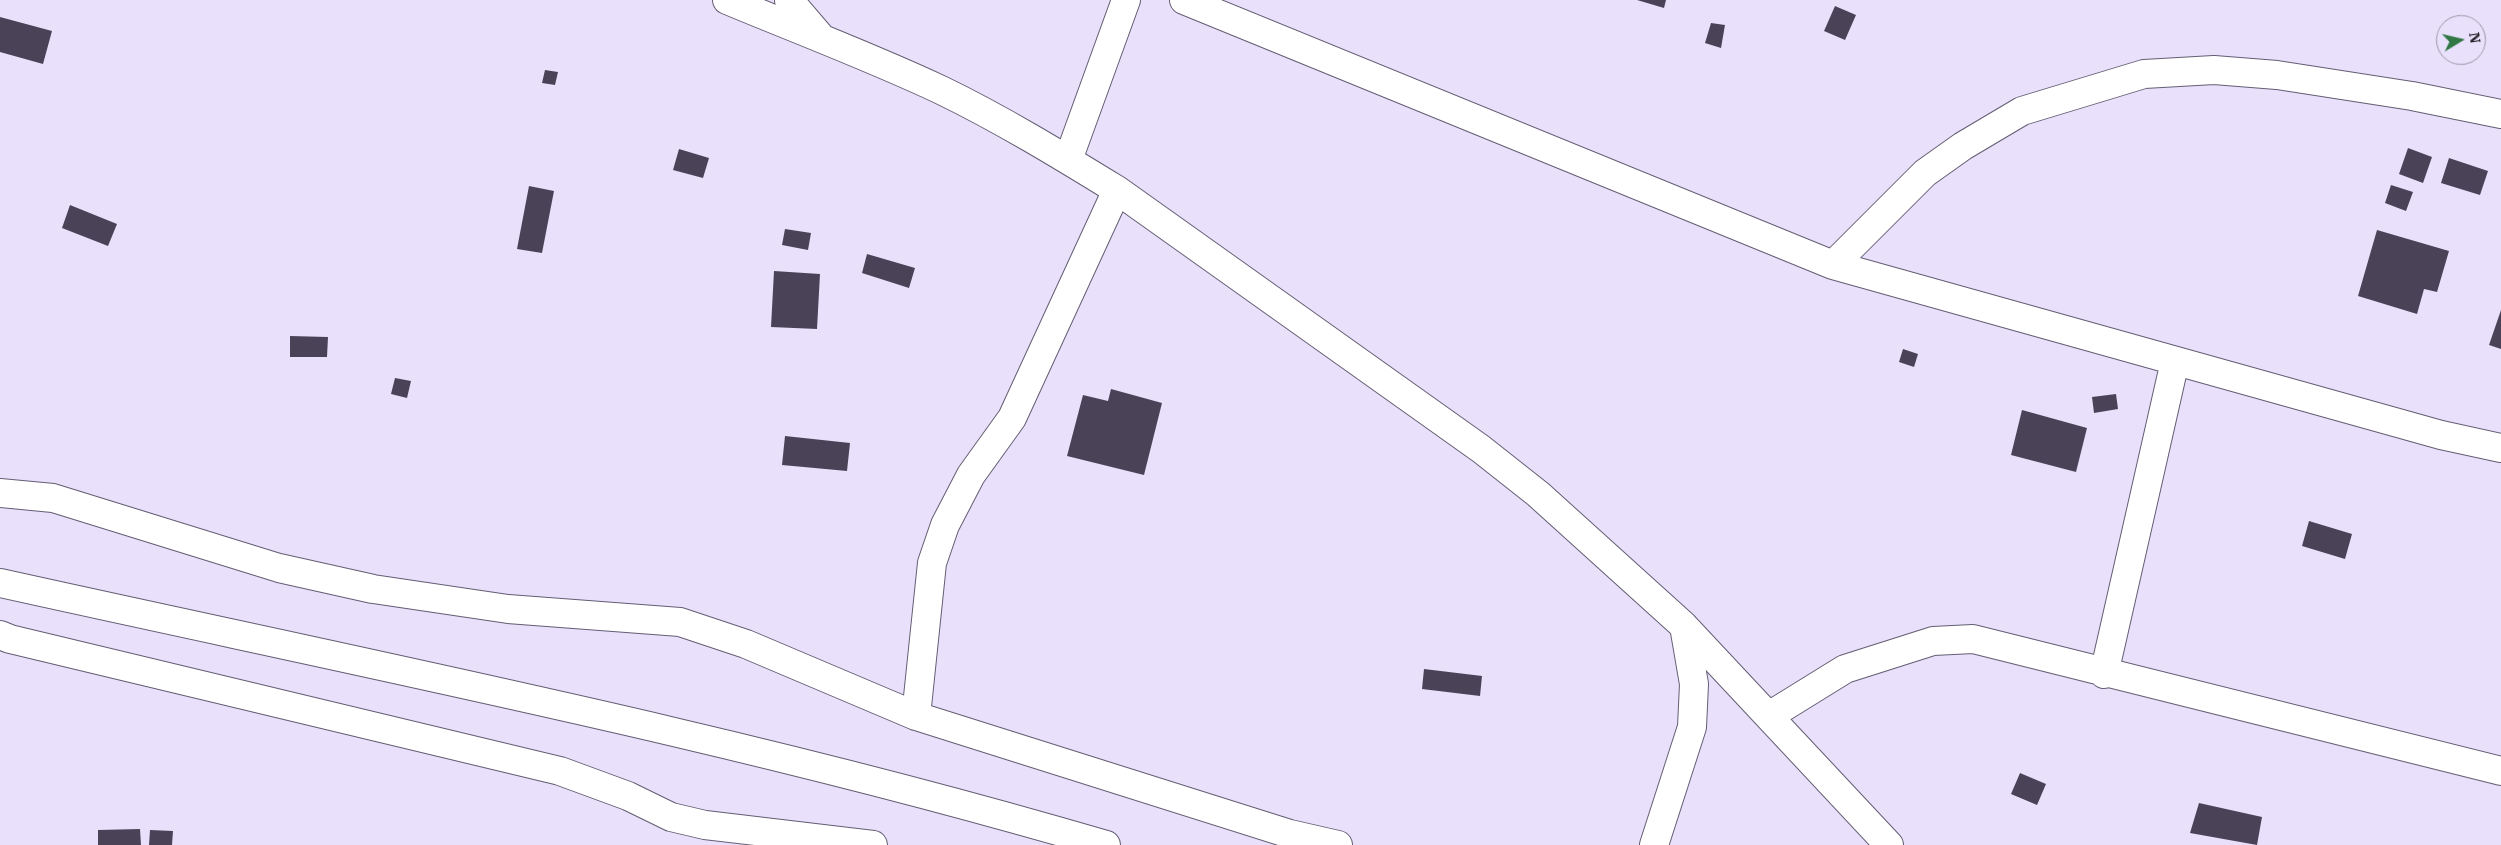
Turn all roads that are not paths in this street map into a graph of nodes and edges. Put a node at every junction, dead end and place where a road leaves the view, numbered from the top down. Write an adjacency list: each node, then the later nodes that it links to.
1 (727, 0): 5 (street)
2 (789, 0): 5 (street)
3 (1126, 0): 7 (street)
4 (1184, 0): 9 (street)
5 (823, 40): 7 (street)
6 (2501, 114): 9 (street)
7 (1068, 160): 8 (street)
8 (1116, 190): 14 (street); 17 (street)
9 (1833, 265): 10 (street)
10 (2175, 361): 11 (street); 16 (street)
11 (2501, 448)
12 (0, 493): 17 (street)
13 (0, 583): 21 (street)
14 (1684, 626): 18 (street); 23 (street)
15 (0, 634): 20 (street)
16 (2104, 674): 18 (street); 19 (street)
17 (916, 716): 22 (street)
18 (1769, 716): 24 (street)
19 (2501, 771)
20 (873, 845)
21 (1106, 845)
22 (1338, 845)
23 (1654, 845)
24 (1889, 845)

